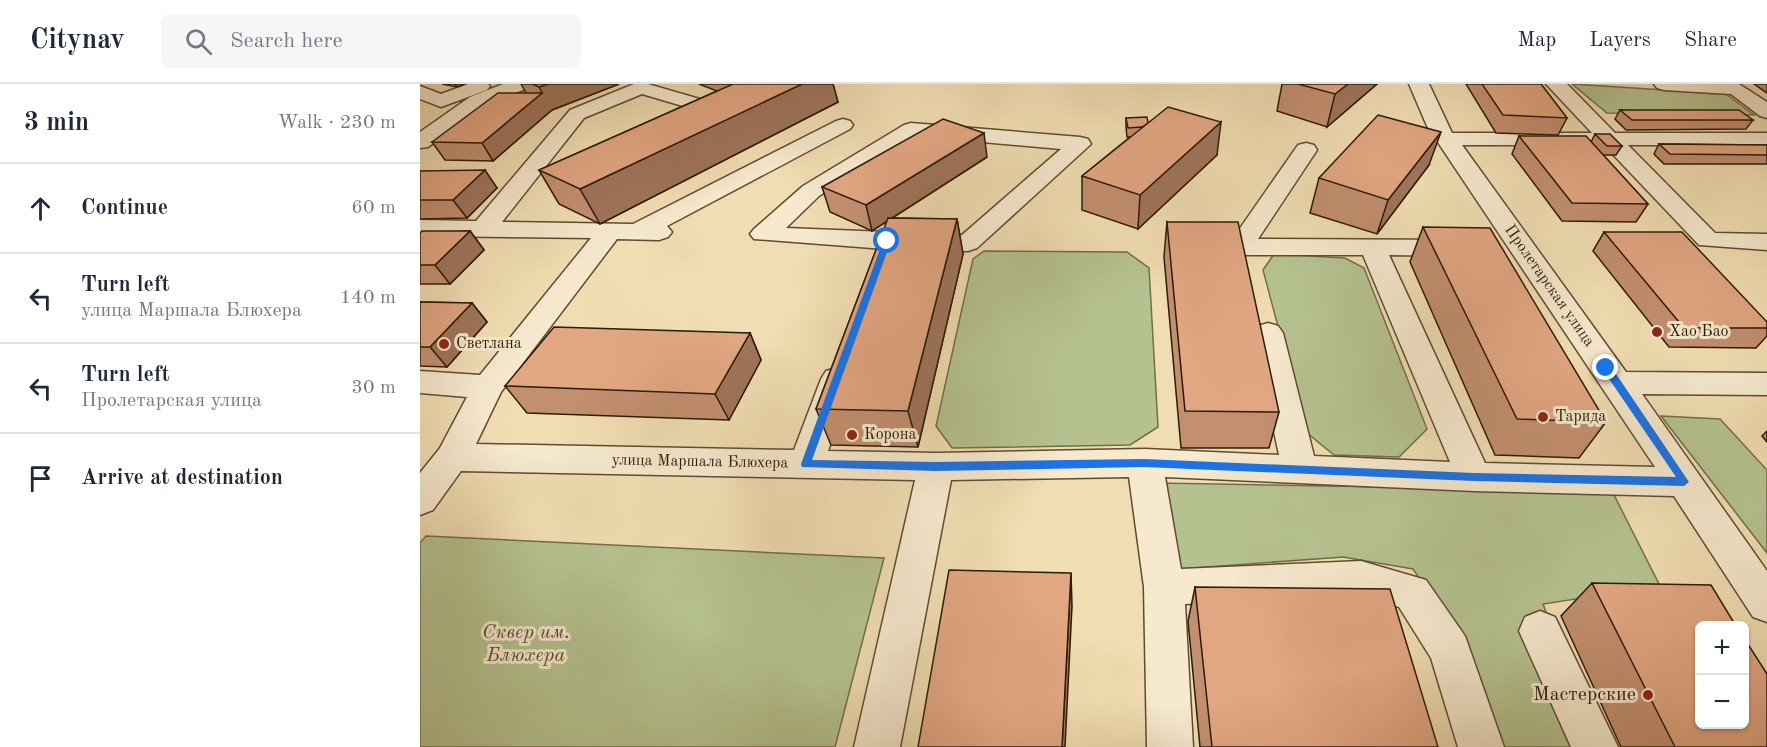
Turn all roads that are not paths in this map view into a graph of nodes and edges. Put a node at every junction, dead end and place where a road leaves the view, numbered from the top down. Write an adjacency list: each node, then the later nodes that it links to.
1 (485, 84): 6 (street)
2 (521, 84): 13 (street)
3 (1419, 84): 10 (street, Пролетарская улица)
4 (1556, 84): 11 (street)
5 (1665, 84): 8 (street)
6 (420, 92)
7 (703, 106): 16 (street)
8 (1767, 112)
9 (843, 124): 17 (street)
10 (1446, 139): 11 (street); 19 (street, Пролетарская улица)
11 (1609, 139): 12 (street); 18 (street)
12 (1767, 139)
13 (420, 142)
14 (1306, 150): 20 (street)
15 (420, 228): 16 (street)
16 (483, 229): 17 (street)
17 (610, 231): 27 (street)
18 (1767, 242)
19 (1501, 248): 20 (street); 25 (street, Пролетарская улица)
20 (1373, 249): 33 (street)
21 (883, 252): 21 (street)
22 (1268, 333): 32 (street)
23 (846, 353): 30 (street)
24 (420, 382): 27 (street)
25 (1617, 383): 26 (street); 34 (street, Пролетарская улица)
26 (1767, 384)
27 (488, 387): 28 (street)
28 (452, 457): 30 (street, улица Маршала Блюхера); 35 (street)
29 (1144, 463): 31 (street, улица Маршала Блюхера); 32 (street, улица Маршала Блюхера); 36 (street)
30 (806, 464): 31 (street, улица Маршала Блюхера)
31 (936, 466): 39 (street)
32 (1300, 470): 33 (street, улица Маршала Блюхера)
33 (1474, 477): 34 (street, улица Маршала Блюхера)
34 (1684, 482): 37 (street, Пролетарская улица)
35 (420, 500)
36 (1164, 587): 40 (street); 41 (street)
37 (1767, 604)
38 (1540, 631): 42 (street)
39 (877, 747)
40 (1170, 747)
41 (1481, 747)
42 (1595, 747)

